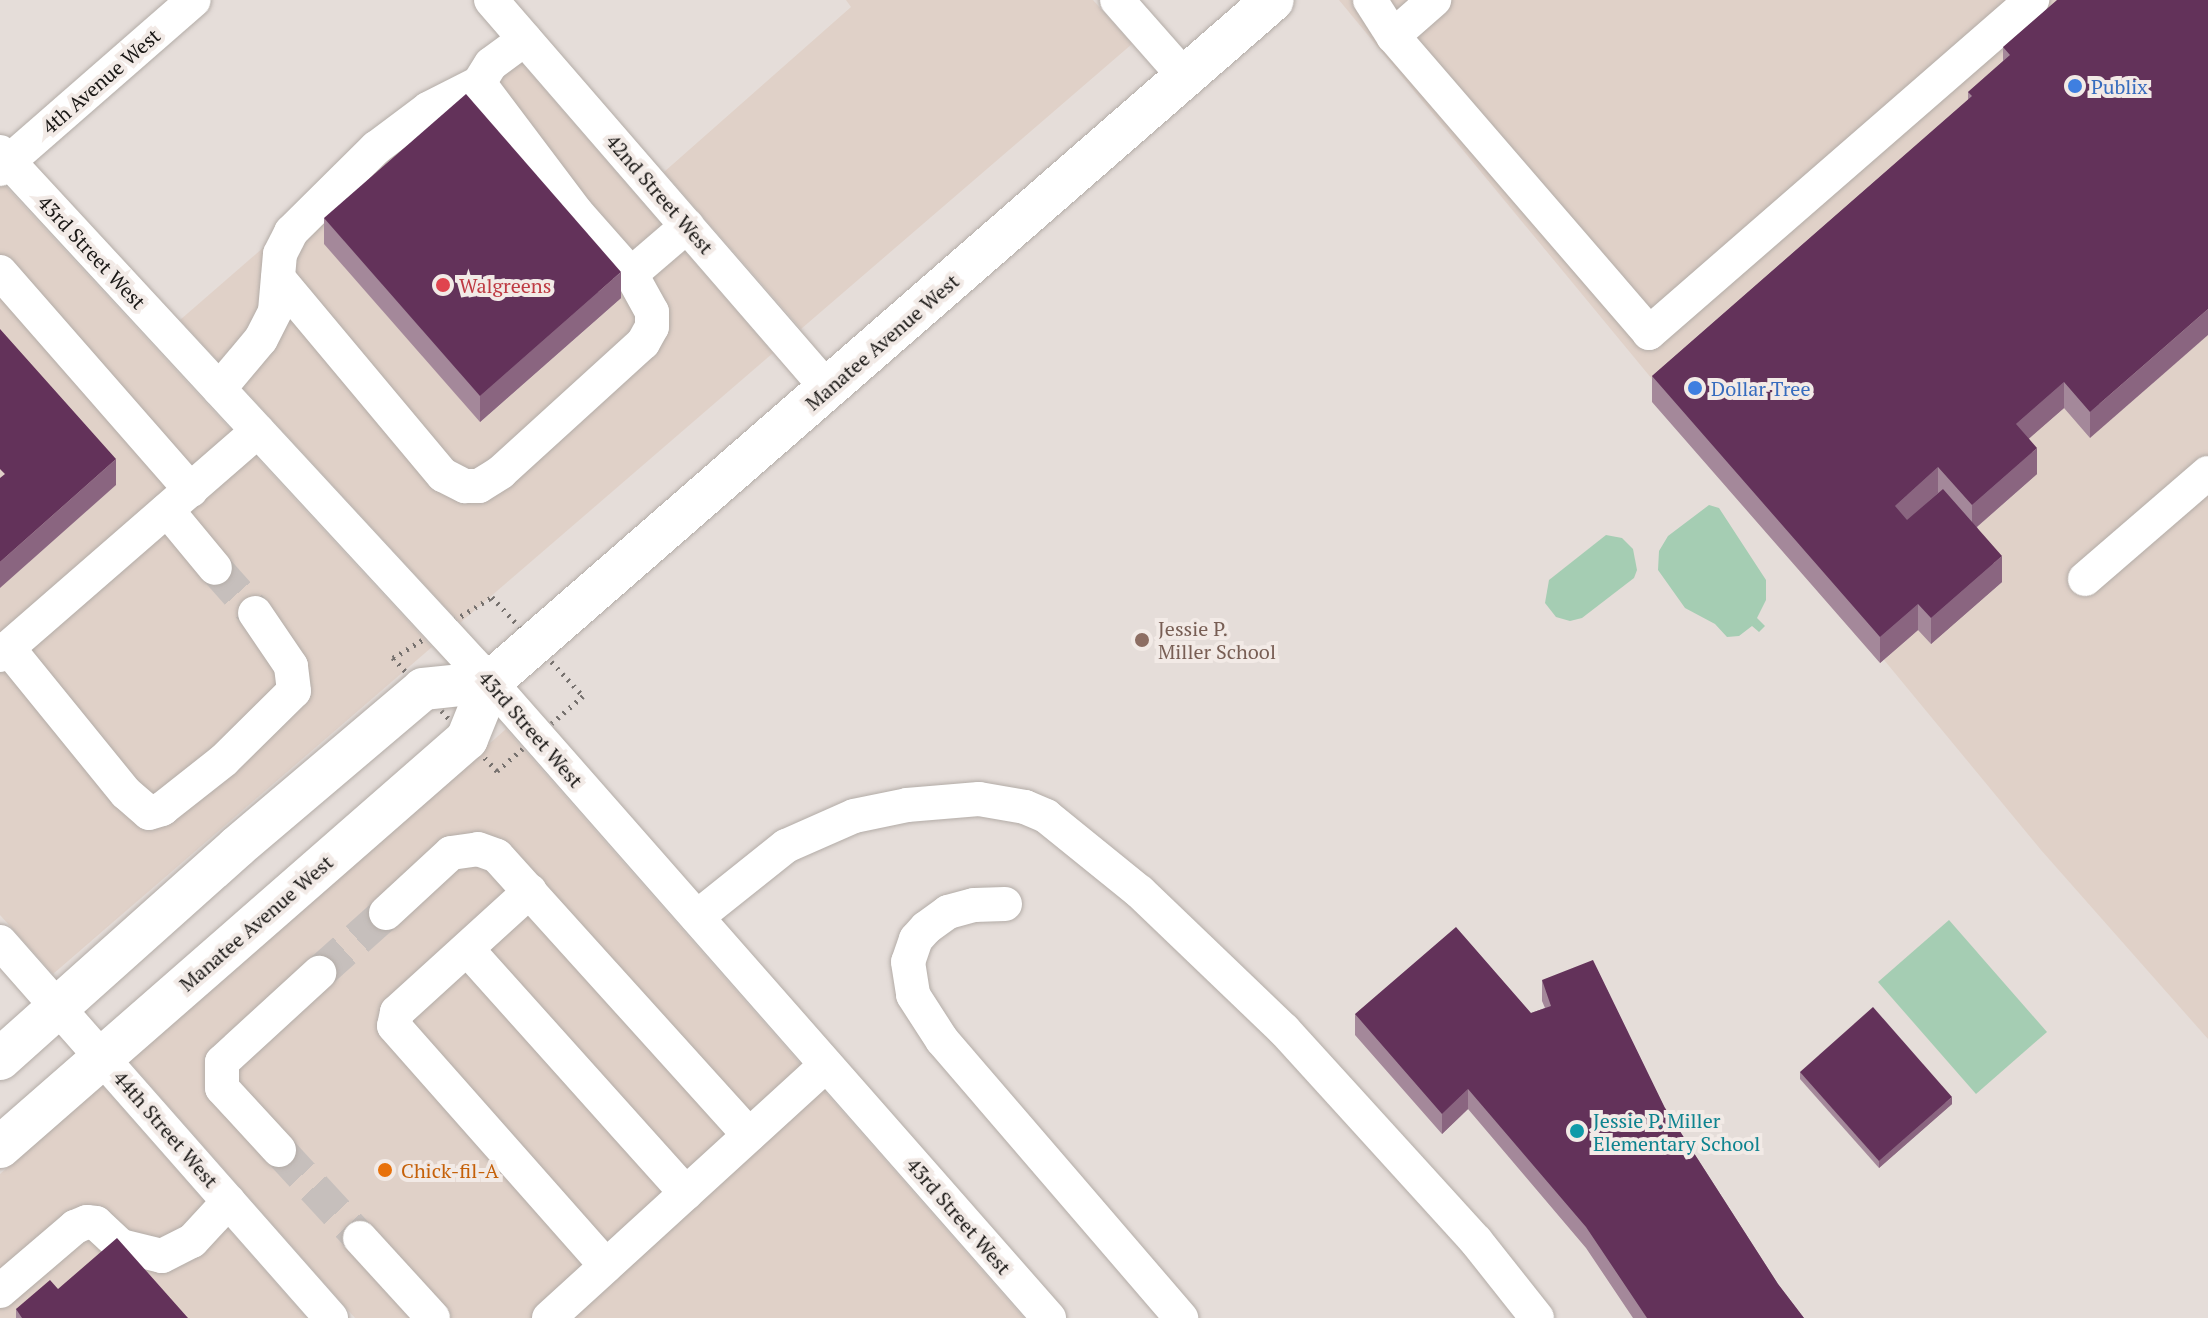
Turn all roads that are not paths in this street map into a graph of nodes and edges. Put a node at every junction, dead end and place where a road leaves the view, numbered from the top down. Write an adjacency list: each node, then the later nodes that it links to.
1 (194, 0): 12 (street, 4th Avenue West)
2 (491, 0): 9 (street, 42nd Street West)
3 (1117, 0): 10 (street)
4 (1273, 0): 10 (main road, Manatee Avenue West)
5 (1370, 0): 8 (street)
6 (1434, 0): 8 (street)
7 (2032, 0): 8 (street)
8 (1393, 36)
9 (525, 39): 11 (street); 13 (street, 42nd Street West)
10 (1185, 77): 18 (main road, Manatee Avenue West)
11 (479, 83): 15 (street); 16 (street)
12 (3, 161): 17 (street, 43rd Street West)
13 (687, 226): 15 (street); 18 (street, 42nd Street West)
14 (0, 272): 21 (street)
15 (631, 274): 16 (street)
16 (278, 278): 17 (street)
17 (219, 389): 19 (street, 43rd Street West)
18 (828, 389): 26 (main road, Manatee Avenue West)
19 (258, 431): 21 (street); 26 (street, 43rd Street West)
20 (2208, 473): 23 (street)
21 (179, 500): 22 (street); 25 (street)
22 (215, 568)
23 (2085, 579)
24 (255, 613): 25 (street)
25 (4, 652)
26 (490, 682): 30 (street, 43rd Street West); 34 (main road); 35 (main road, Manatee Avenue West)
27 (530, 891): 29 (street); 32 (street); 38 (street)
28 (1005, 904): 50 (street)
29 (386, 913)
30 (697, 917): 37 (street, 43rd Street West); 51 (street)
31 (0, 942): 34 (street, 44th Street West)
32 (467, 949): 41 (street); 44 (street)
33 (319, 973): 40 (street)
34 (59, 1008): 35 (street, 44th Street West); 36 (main road)
35 (102, 1057): 39 (main road, Manatee Avenue West); 42 (street, 44th Street West)
36 (0, 1059)
37 (826, 1065): 38 (street); 47 (street, 43rd Street West)
38 (749, 1135): 41 (street)
39 (0, 1147)
40 (279, 1150)
41 (686, 1193): 44 (street)
42 (229, 1201): 45 (street); 46 (street, 44th Street West)
43 (360, 1238): 48 (street)
44 (606, 1266): 49 (street)
45 (2, 1284)
46 (315, 1312)
47 (1044, 1316)
48 (433, 1318)
49 (549, 1318)
50 (1181, 1318)
51 (1537, 1318)

